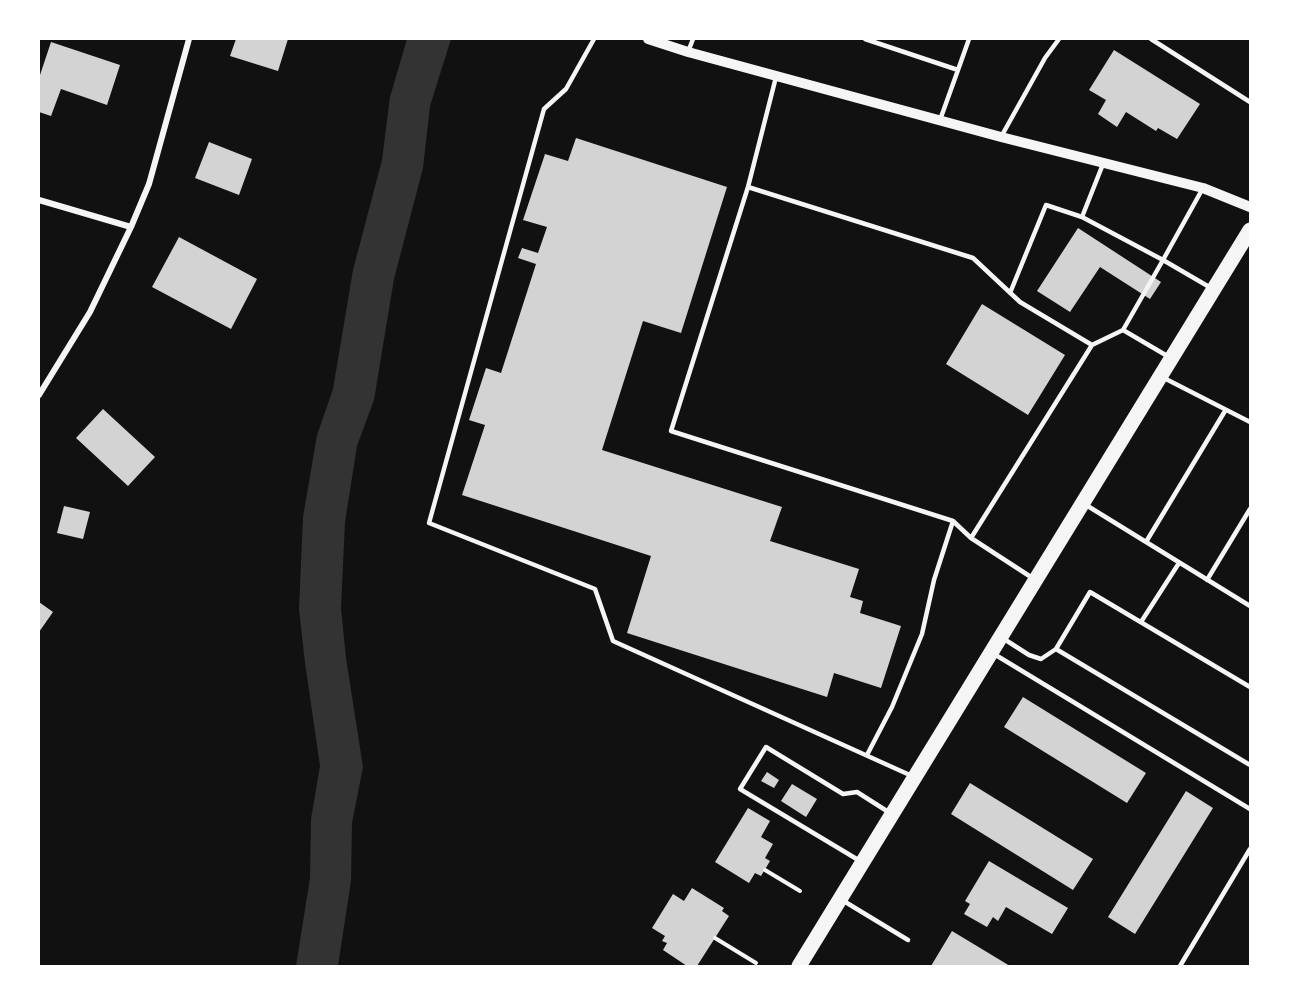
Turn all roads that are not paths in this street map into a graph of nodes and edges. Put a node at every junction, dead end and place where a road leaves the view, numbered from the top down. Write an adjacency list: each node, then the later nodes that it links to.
1 (189, 39): 21 (street)
2 (594, 39): 47 (lane)
3 (648, 39): 9 (street)
4 (693, 39): 9 (lane)
5 (865, 39): 10 (lane)
6 (969, 39): 10 (lane)
7 (1059, 39): 14 (lane)
8 (1151, 39): 12 (lane)
9 (688, 52): 11 (street)
10 (958, 70): 13 (lane)
11 (777, 76): 13 (street); 16 (lane)
12 (1250, 102)
13 (940, 120): 14 (street)
14 (1001, 137): 15 (street)
15 (1104, 163): 17 (street); 20 (lane)
16 (748, 188): 25 (lane); 35 (lane)
17 (1203, 188): 19 (street); 23 (lane)
18 (39, 200): 21 (street)
19 (1250, 207)
20 (1082, 217): 23 (lane); 25 (lane)
21 (131, 227): 30 (street)
22 (1250, 230): 24 (main road)
23 (1163, 260): 24 (lane); 26 (lane)
24 (1213, 289): 28 (main road)
25 (1010, 293): 27 (lane)
26 (1123, 330): 27 (lane); 28 (lane)
27 (1092, 345): 36 (lane)
28 (1172, 358): 29 (main road)
29 (1161, 376): 31 (lane); 33 (main road)
30 (39, 395)
31 (1225, 411): 32 (lane); 37 (lane)
32 (1250, 422)
33 (1084, 503): 37 (lane); 40 (main road)
34 (1250, 509): 39 (lane)
35 (953, 521): 36 (lane); 47 (lane)
36 (971, 538): 40 (lane)
37 (1146, 542): 38 (lane)
38 (1179, 563): 39 (lane); 42 (lane)
39 (1207, 580): 41 (lane)
40 (1036, 581): 43 (main road)
41 (1250, 606)
42 (1142, 622): 44 (lane); 46 (lane)
43 (1001, 637): 44 (lane); 45 (main road)
44 (1056, 650): 48 (lane)
45 (992, 653): 49 (main road); 50 (lane)
46 (1250, 687)
47 (867, 755): 49 (lane)
48 (1250, 765)
49 (915, 777): 51 (main road)
50 (1250, 809)
51 (892, 814): 53 (main road); 53 (lane)
52 (1250, 849): 57 (lane)
53 (862, 863): 54 (main road)
54 (840, 899): 55 (lane); 56 (main road)
55 (908, 940)
56 (799, 966)
57 (1180, 966)

